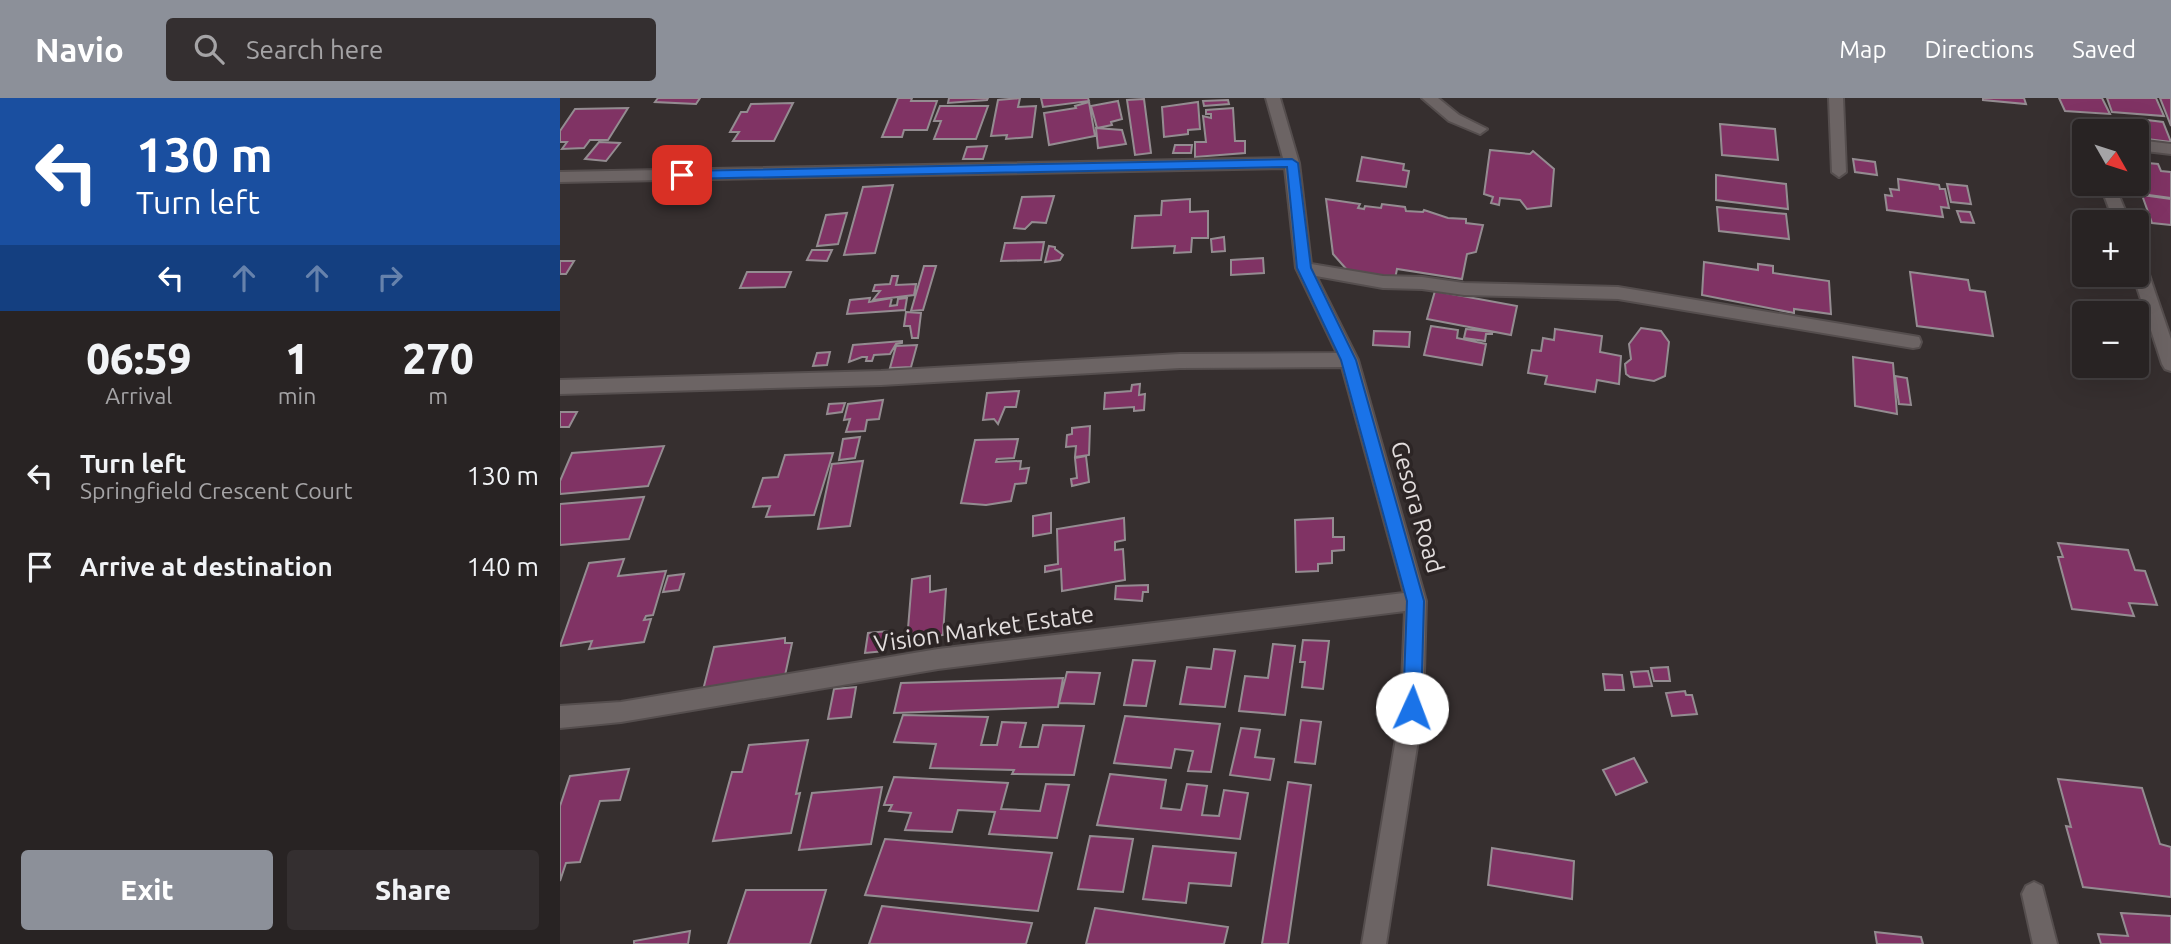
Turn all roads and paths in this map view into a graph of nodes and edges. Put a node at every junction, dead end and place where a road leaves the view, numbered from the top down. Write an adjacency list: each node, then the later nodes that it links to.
1 (1273, 98): 7 (street, Gesora Road)
2 (1429, 98): 4 (street)
3 (1836, 98): 8 (street)
4 (1480, 128)
5 (2149, 146): 6 (street)
6 (2171, 149)
7 (1292, 163): 9 (street); 10 (street, Gesora Road)
8 (1839, 172)
9 (560, 177)
10 (1304, 268): 12 (street); 13 (street, Gesora Road)
11 (2145, 287): 14 (street)
12 (1913, 342)
13 (1349, 360): 15 (street); 16 (street, Gesora Road)
14 (2171, 364)
15 (560, 387)
16 (1416, 601): 17 (street, Vision Market Estate); 19 (street, Gesora Road)
17 (560, 717)
18 (2034, 894): 20 (street)
19 (1374, 944)
20 (2045, 944)

